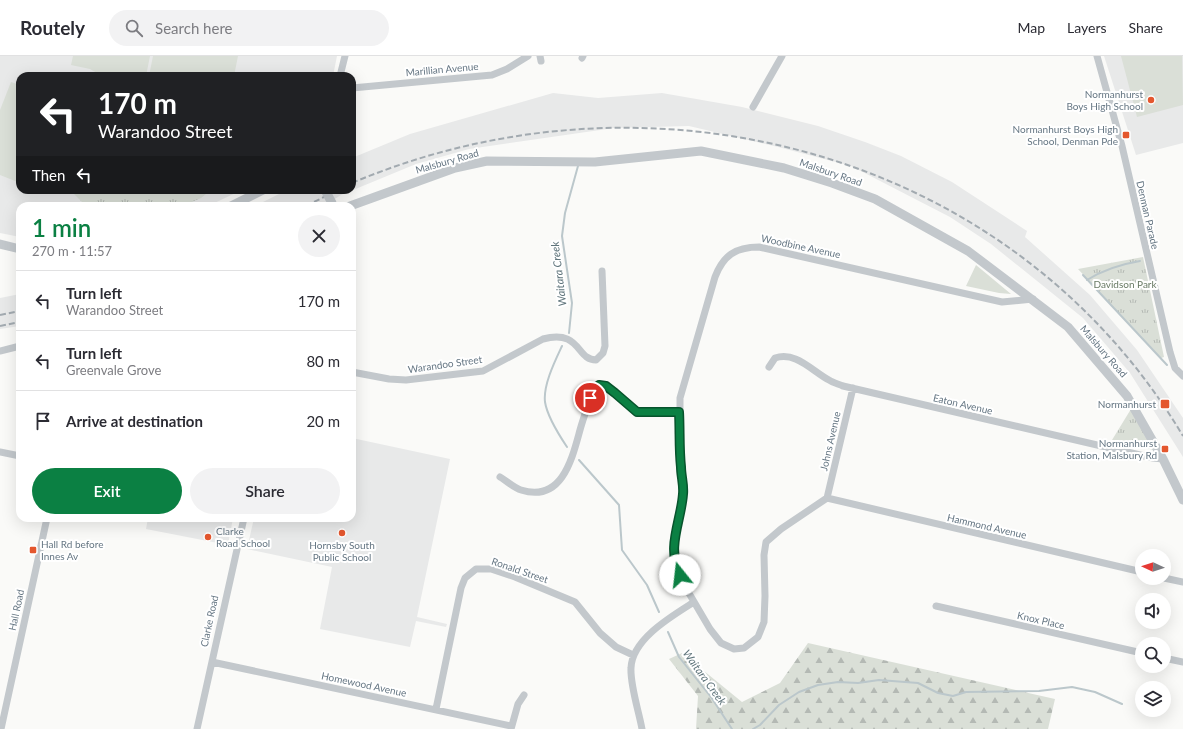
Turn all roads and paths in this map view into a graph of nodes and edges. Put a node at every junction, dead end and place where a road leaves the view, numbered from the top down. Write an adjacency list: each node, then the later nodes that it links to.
1 (345, 56): 5 (street)
2 (528, 56): 6 (street, Marillian Avenue)
3 (782, 56): 7 (street)
4 (1097, 56): 19 (street, Denman Parade)
5 (341, 72)
6 (356, 88)
7 (753, 107)
8 (255, 194): 9 (street)
9 (239, 202)
10 (356, 204): 14 (street, Malsbury Road)
11 (0, 244): 12 (street)
12 (16, 248)
13 (602, 271): 18 (street, Warandoo Street)
14 (1033, 299): 21 (street, Woodbine Avenue); 24 (street, Malsbury Road)
15 (16, 347): 16 (street)
16 (0, 350)
17 (769, 367): 20 (street, Eaton Avenue)
18 (356, 373)
19 (1183, 376)
20 (853, 388): 24 (street, Eaton Avenue); 26 (street, Johns Avenue)
21 (679, 412): 25 (street); 33 (street, Woodbine Avenue)
22 (0, 452): 23 (street)
23 (16, 455)
24 (1163, 459): 27 (street, Malsbury Road)
25 (500, 476)
26 (827, 498): 30 (street, Hammond Avenue); 33 (street, Woodbine Avenue)
27 (1183, 499)
28 (45, 522): 43 (street, Hall Road)
29 (243, 522): 38 (street, Clarke Road)
30 (1135, 570)
31 (1171, 579): 32 (street)
32 (1183, 582)
33 (694, 602): 36 (street)
34 (936, 606): 35 (street, Knox Place)
35 (1135, 651)
36 (633, 655): 41 (street, Ronald Street); 45 (street)
37 (1171, 659): 39 (street)
38 (212, 662): 41 (street, Homewood Avenue); 44 (street, Clarke Road)
39 (1183, 662)
40 (524, 695): 42 (street)
41 (436, 709): 42 (street, Homewood Avenue)
42 (511, 727)
43 (1, 729)
44 (197, 729)
45 (642, 729)

